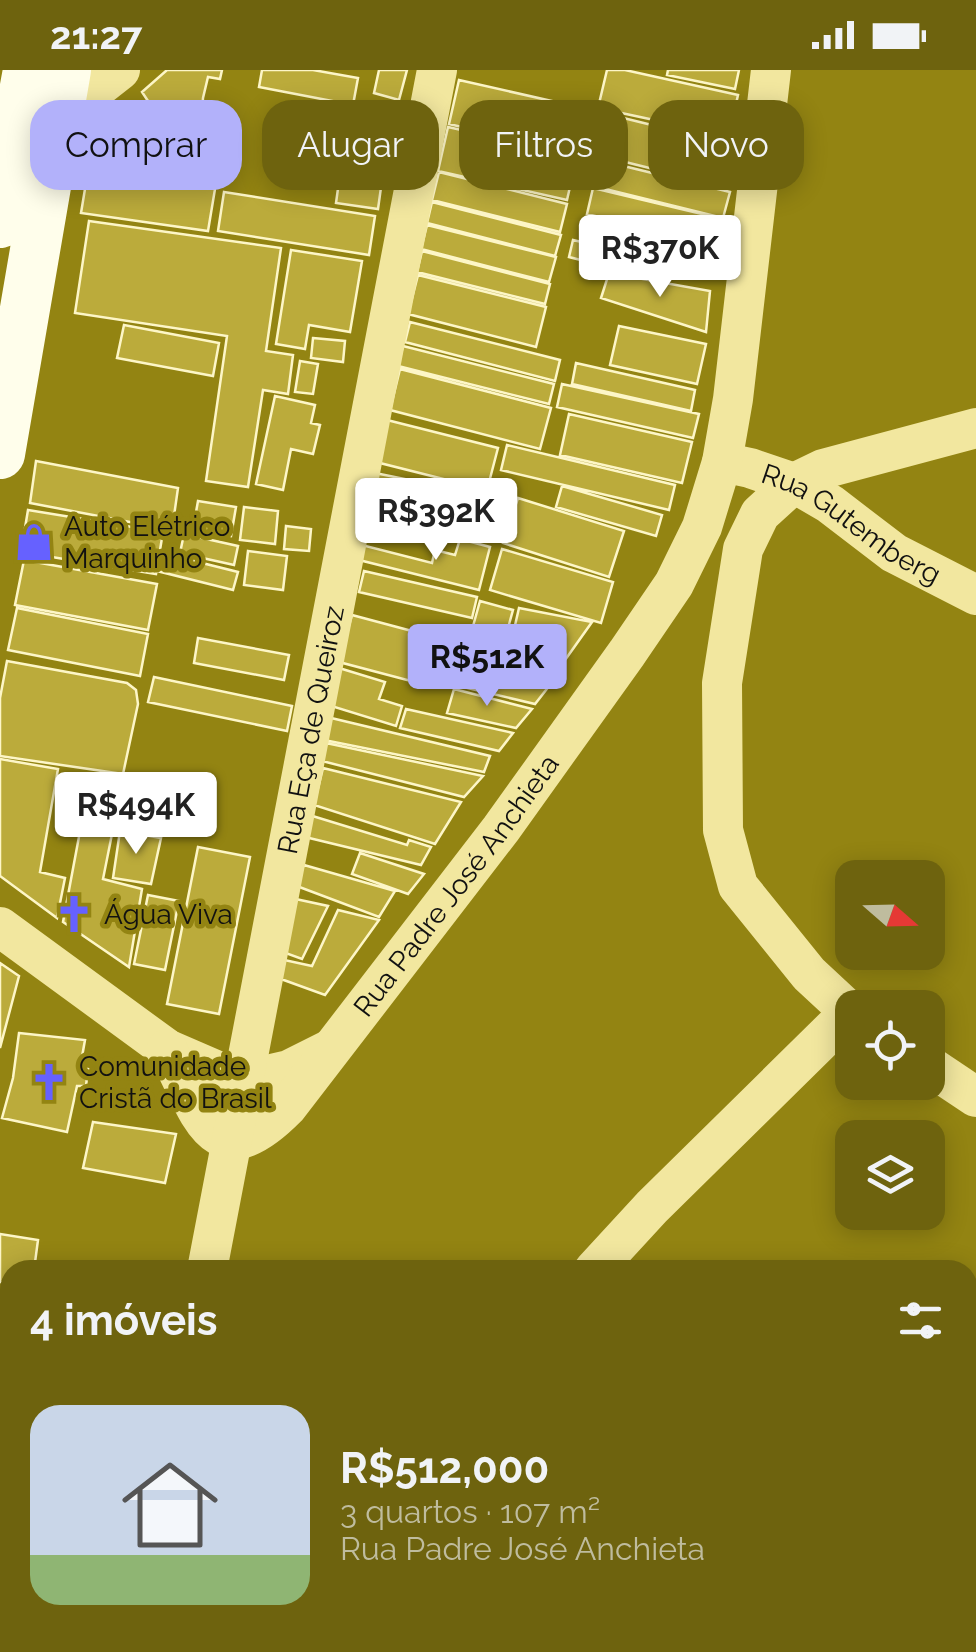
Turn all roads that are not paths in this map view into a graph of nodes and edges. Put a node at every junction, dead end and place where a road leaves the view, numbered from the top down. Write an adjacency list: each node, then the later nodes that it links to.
1 (28, 70): 9 (main road)
2 (66, 70): 6 (main road)
3 (120, 70): 7 (street)
4 (437, 70): 21 (street, Rua Eça de Queiroz)
5 (771, 70): 12 (street, Rua Padre José Anchieta)
6 (60, 100)
7 (82, 100)
8 (44, 190): 11 (main road)
9 (0, 223)
10 (976, 428): 13 (street)
11 (0, 454)
12 (722, 462): 13 (street, Rua Gutemberg); 18 (street, Rua Padre José Anchieta)
13 (794, 484): 14 (street, Rua Gutemberg); 16 (street)
14 (976, 595)
15 (0, 926): 19 (street)
16 (835, 998)
17 (835, 1029): 25 (street)
18 (333, 1048): 21 (street, Rua Padre José Anchieta); 23 (street, Rua Padre José Anchieta)
19 (166, 1049): 21 (street); 23 (street)
20 (945, 1076): 22 (street)
21 (241, 1081): 23 (street, Rua Eça de Queiroz)
22 (976, 1097)
23 (230, 1142): 24 (street, Rua Eça de Queiroz)
24 (209, 1260)
25 (603, 1260)

